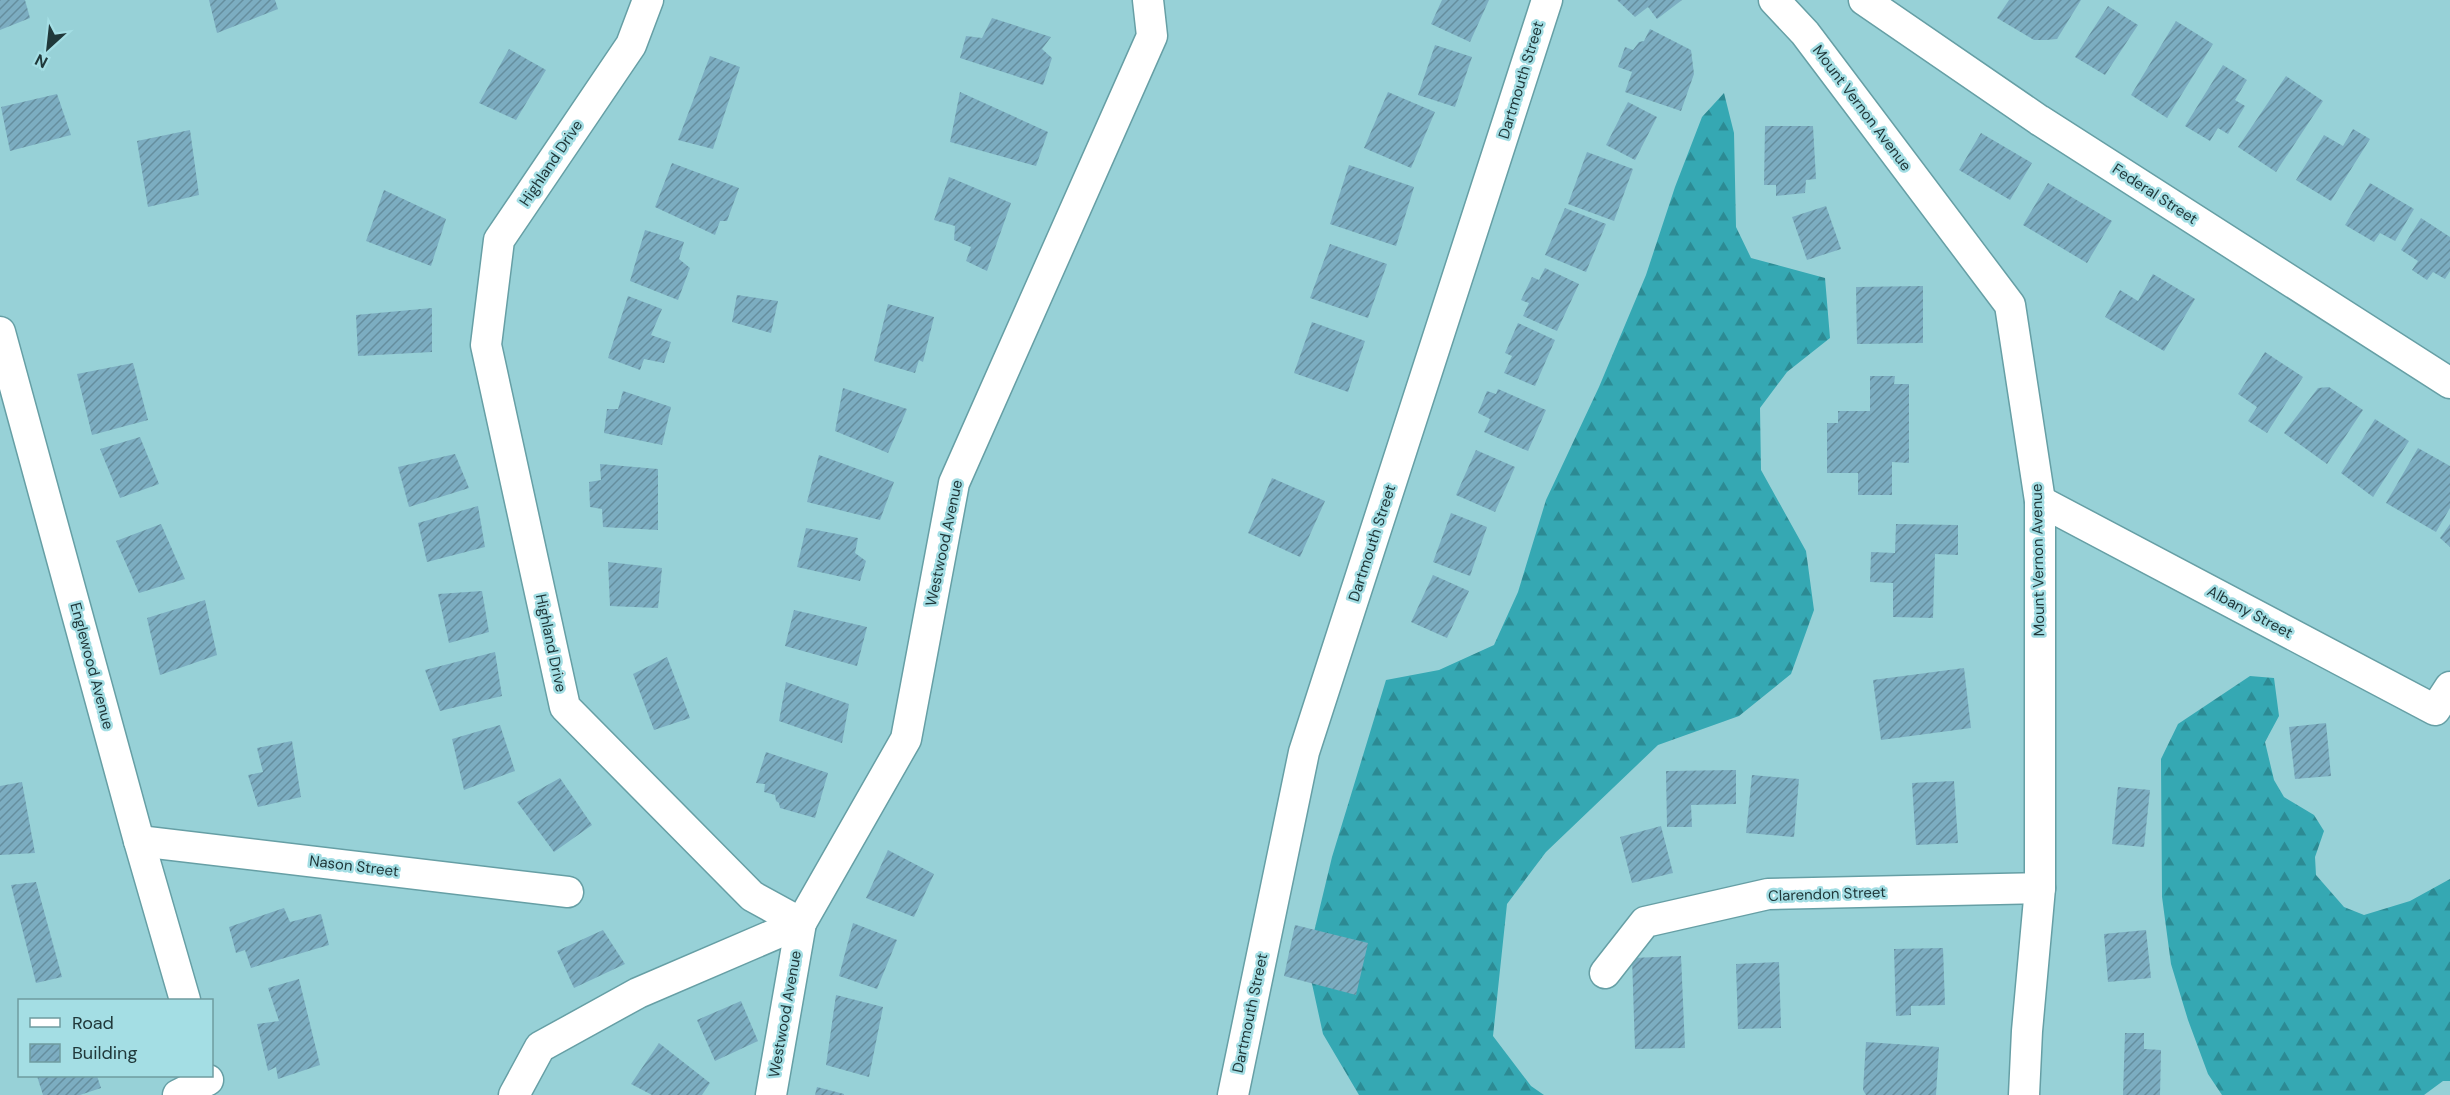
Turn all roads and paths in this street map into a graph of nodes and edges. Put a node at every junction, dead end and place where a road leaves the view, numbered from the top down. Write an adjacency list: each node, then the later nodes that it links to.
1 (648, 0): 13 (street, Highland Drive)
2 (1148, 0): 13 (street, Westwood Avenue)
3 (1546, 0): 20 (street, Dartmouth Street)
4 (1774, 0): 8 (street, Mount Vernon Avenue)
5 (1864, 0): 7 (street, Federal Street)
6 (0, 332): 10 (street, Englewood Avenue)
7 (2450, 383)
8 (2040, 501): 9 (street, Albany Street); 11 (street, Mount Vernon Avenue)
9 (2450, 687)
10 (139, 841): 12 (street, Nason Street); 15 (street, Englewood Avenue)
11 (2040, 888): 14 (street, Clarendon Street); 21 (street, Mount Vernon Avenue)
12 (568, 892)
13 (801, 923): 18 (street); 19 (street, Westwood Avenue)
14 (1605, 974)
15 (185, 999)
16 (209, 1083): 17 (street)
17 (178, 1095)
18 (514, 1095)
19 (771, 1095)
20 (1233, 1095)
21 (2024, 1095)

